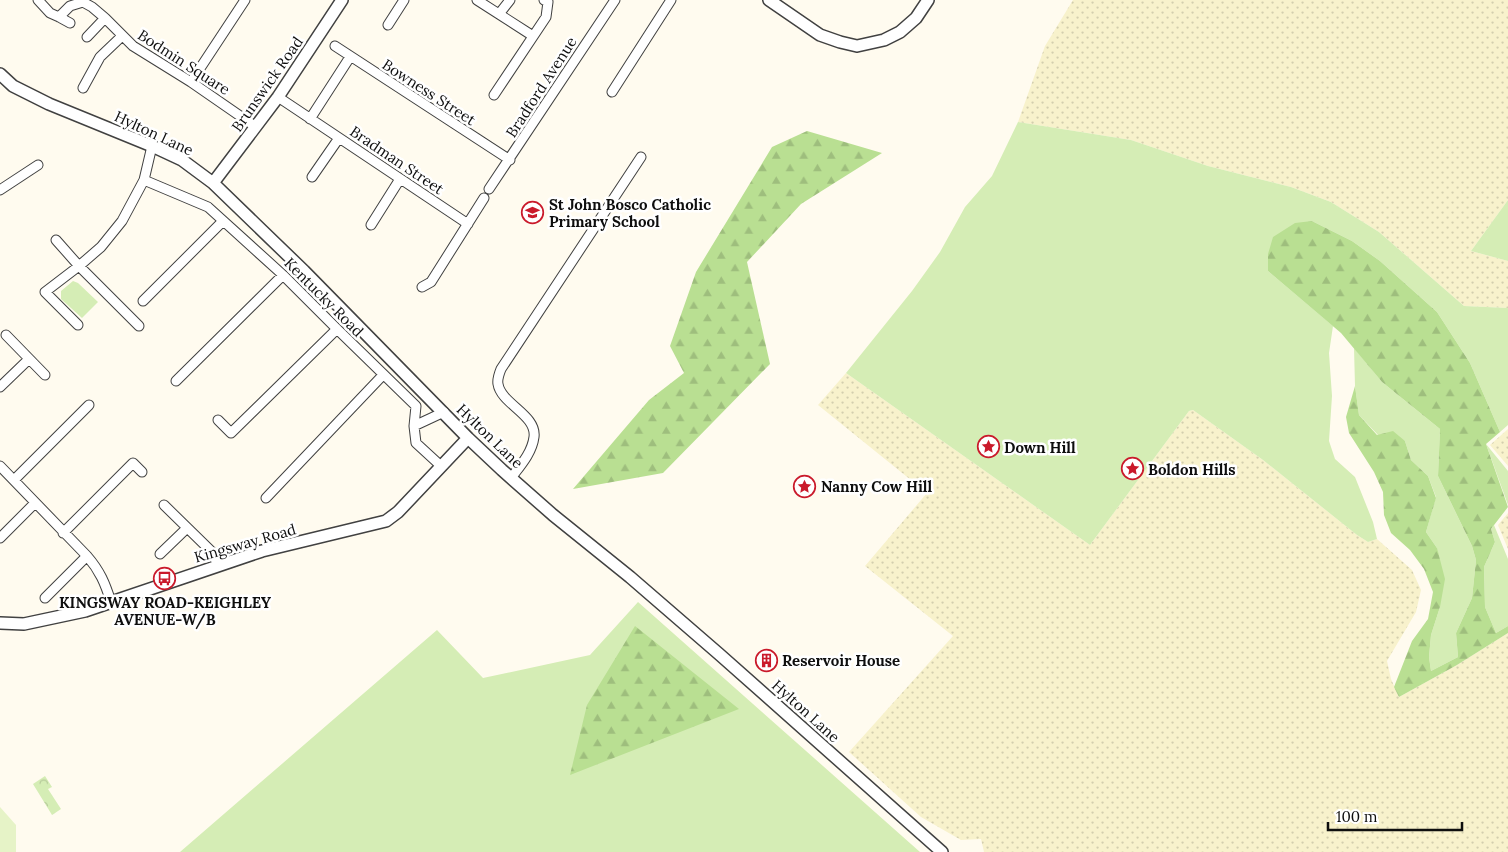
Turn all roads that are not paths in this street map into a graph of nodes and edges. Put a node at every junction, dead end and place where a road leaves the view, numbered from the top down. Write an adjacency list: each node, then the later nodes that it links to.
1 (38, 0): 13 (street)
2 (245, 0): 23 (street)
3 (342, 0): 27 (street, Brunswick Road)
4 (404, 0): 16 (street)
5 (477, 0): 12 (street)
6 (510, 0): 12 (street)
7 (544, 0): 18 (street)
8 (615, 0): 33 (street, Bradford Avenue)
9 (671, 0): 25 (street)
10 (769, 0): 11 (street)
11 (928, 0)
12 (499, 14): 18 (street)
13 (59, 16): 14 (street, Bodmin Square); 15 (street)
14 (105, 18): 17 (street, Bodmin Square); 19 (street)
15 (70, 23)
16 (388, 25)
17 (122, 36): 23 (street, Bodmin Square); 24 (street, Bodmin Square)
18 (533, 36): 26 (street)
19 (87, 37)
20 (334, 46): 21 (street, Bowness Street)
21 (350, 57): 28 (street); 33 (street, Bowness Street)
22 (0, 74): 31 (street, Hylton Lane)
23 (191, 82): 29 (street, Bodmin Square)
24 (83, 88)
25 (612, 92)
26 (494, 95)
27 (278, 97): 28 (street, Bradman Street); 29 (street, Brunswick Road)
28 (310, 119): 30 (street, Bradman Street)
29 (256, 127): 38 (street, Brunswick Road)
30 (339, 138): 35 (street); 36 (street, Bradman Street)
31 (152, 146): 37 (street); 38 (street, Hylton Lane)
32 (641, 156): 67 (street)
33 (510, 160): 39 (street, Bradford Avenue)
34 (38, 165): 40 (street)
35 (312, 177)
36 (400, 179): 43 (street, Bradman Street); 44 (street)
37 (144, 180): 42 (street, Kentucky Road); 46 (street)
38 (213, 183): 60 (street, Hylton Lane)
39 (489, 189)
40 (0, 190)
41 (484, 198): 43 (street)
42 (223, 222): 47 (street, Kentucky Road); 49 (street)
43 (468, 224): 48 (street)
44 (371, 225)
45 (56, 240): 46 (street)
46 (79, 266): 50 (street); 51 (street)
47 (283, 275): 52 (street, Kentucky Road); 57 (street)
48 (422, 287)
49 (143, 301)
50 (78, 325)
51 (139, 326)
52 (336, 329): 56 (street, Kentucky Road); 61 (street)
53 (6, 335): 54 (street)
54 (29, 359): 55 (street); 58 (street)
55 (45, 375)
56 (384, 375): 62 (street, Kentucky Road); 69 (street)
57 (176, 381)
58 (0, 386)
59 (89, 406): 68 (street)
60 (444, 412): 62 (street); 63 (street, Hylton Lane)
61 (218, 420)
62 (414, 426): 65 (street, Kentucky Road)
63 (468, 438): 65 (street, Kingsway Road); 67 (street, Hylton Lane)
64 (0, 466): 68 (street)
65 (441, 466): 77 (street, Kingsway Road)
66 (142, 472): 73 (street)
67 (511, 478): 81 (street, Hylton Lane)
68 (14, 480): 70 (street)
69 (266, 498)
70 (35, 503): 73 (street); 74 (street)
71 (164, 505): 72 (street)
72 (187, 528): 75 (street); 77 (street)
73 (64, 533): 76 (street)
74 (0, 538)
75 (160, 554)
76 (87, 556): 78 (street); 79 (street)
77 (218, 565): 79 (street, Kingsway Road)
78 (44, 598)
79 (111, 602): 80 (street, Kingsway Road)
80 (0, 623)
81 (942, 852)

